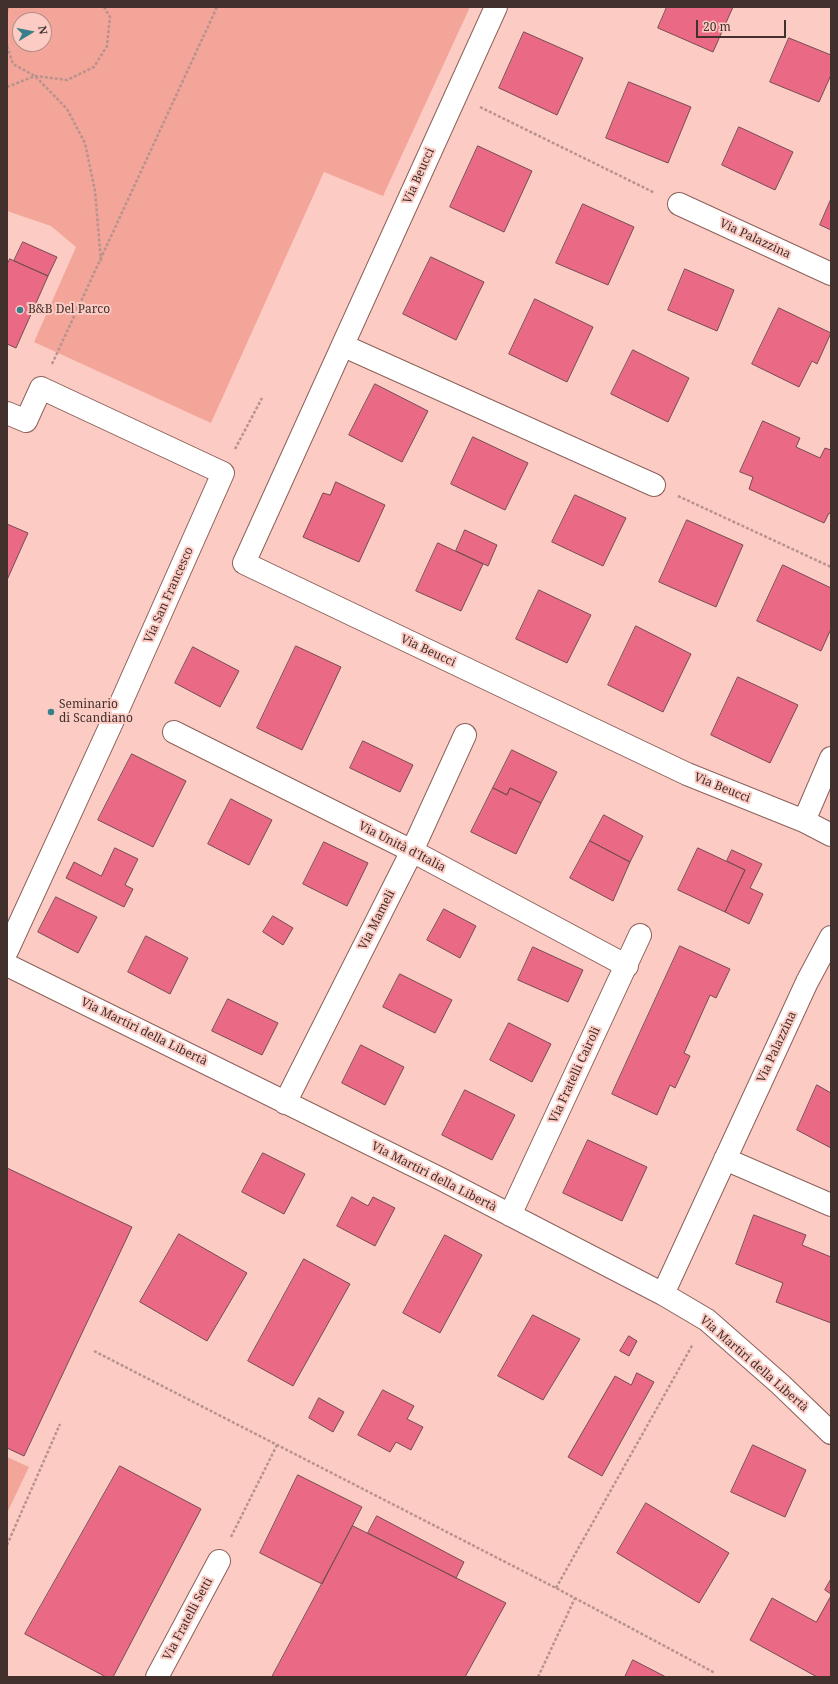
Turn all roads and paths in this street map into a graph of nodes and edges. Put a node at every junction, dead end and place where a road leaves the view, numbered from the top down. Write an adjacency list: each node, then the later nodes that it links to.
1 (8, 7): 5 (path)
2 (104, 7): 9 (path)
3 (217, 7): 13 (path)
4 (496, 7): 11 (street, Via Beucci)
5 (7, 11)
6 (7, 46): 8 (path)
7 (7, 60): 8 (path)
8 (12, 64): 9 (path)
9 (34, 76): 10 (path); 13 (path)
10 (7, 87)
11 (456, 95): 12 (path); 15 (street, Via Beucci)
12 (679, 204): 14 (street, Via Palazzina)
13 (101, 261): 16 (path)
14 (831, 274)
15 (344, 346): 20 (street); 25 (street, Via Beucci)
16 (41, 388): 18 (street); 19 (street)
17 (262, 398): 19 (path)
18 (7, 413)
19 (223, 473): 30 (street, Via San Francesco)
20 (654, 485): 21 (path)
21 (831, 567)
22 (174, 732): 27 (street, Via Unità d'Italia)
23 (465, 735): 27 (street, Via Mameli)
24 (831, 758): 25 (street)
25 (804, 820): 26 (street, Via Beucci)
26 (831, 835)
27 (412, 851): 32 (street, Via Unità d'Italia); 33 (street, Via Mameli)
28 (640, 935): 32 (street, Via Fratelli Cairoli)
29 (831, 937): 34 (street, Via Palazzina)
30 (7, 950)
31 (7, 965): 33 (street, Via Martiri della Libertà)
32 (627, 966): 36 (street, Via Fratelli Cairoli)
33 (285, 1103): 36 (street, Via Martiri della Libertà)
34 (725, 1159): 35 (street); 37 (street, Via Palazzina)
35 (831, 1205)
36 (510, 1215): 37 (street, Via Martiri della Libertà)
37 (663, 1294): 38 (street, Via Martiri della Libertà)
38 (707, 1320): 41 (street, Via Martiri della Libertà); 45 (path)
39 (94, 1351): 42 (path)
40 (60, 1424): 43 (path)
41 (831, 1433)
42 (277, 1445): 44 (path); 45 (path)
43 (7, 1545)
44 (219, 1561): 48 (street, Via Fratelli Setti)
45 (556, 1588): 46 (path)
46 (575, 1598): 47 (path); 49 (path)
47 (715, 1673)
48 (157, 1677)
49 (538, 1677)

